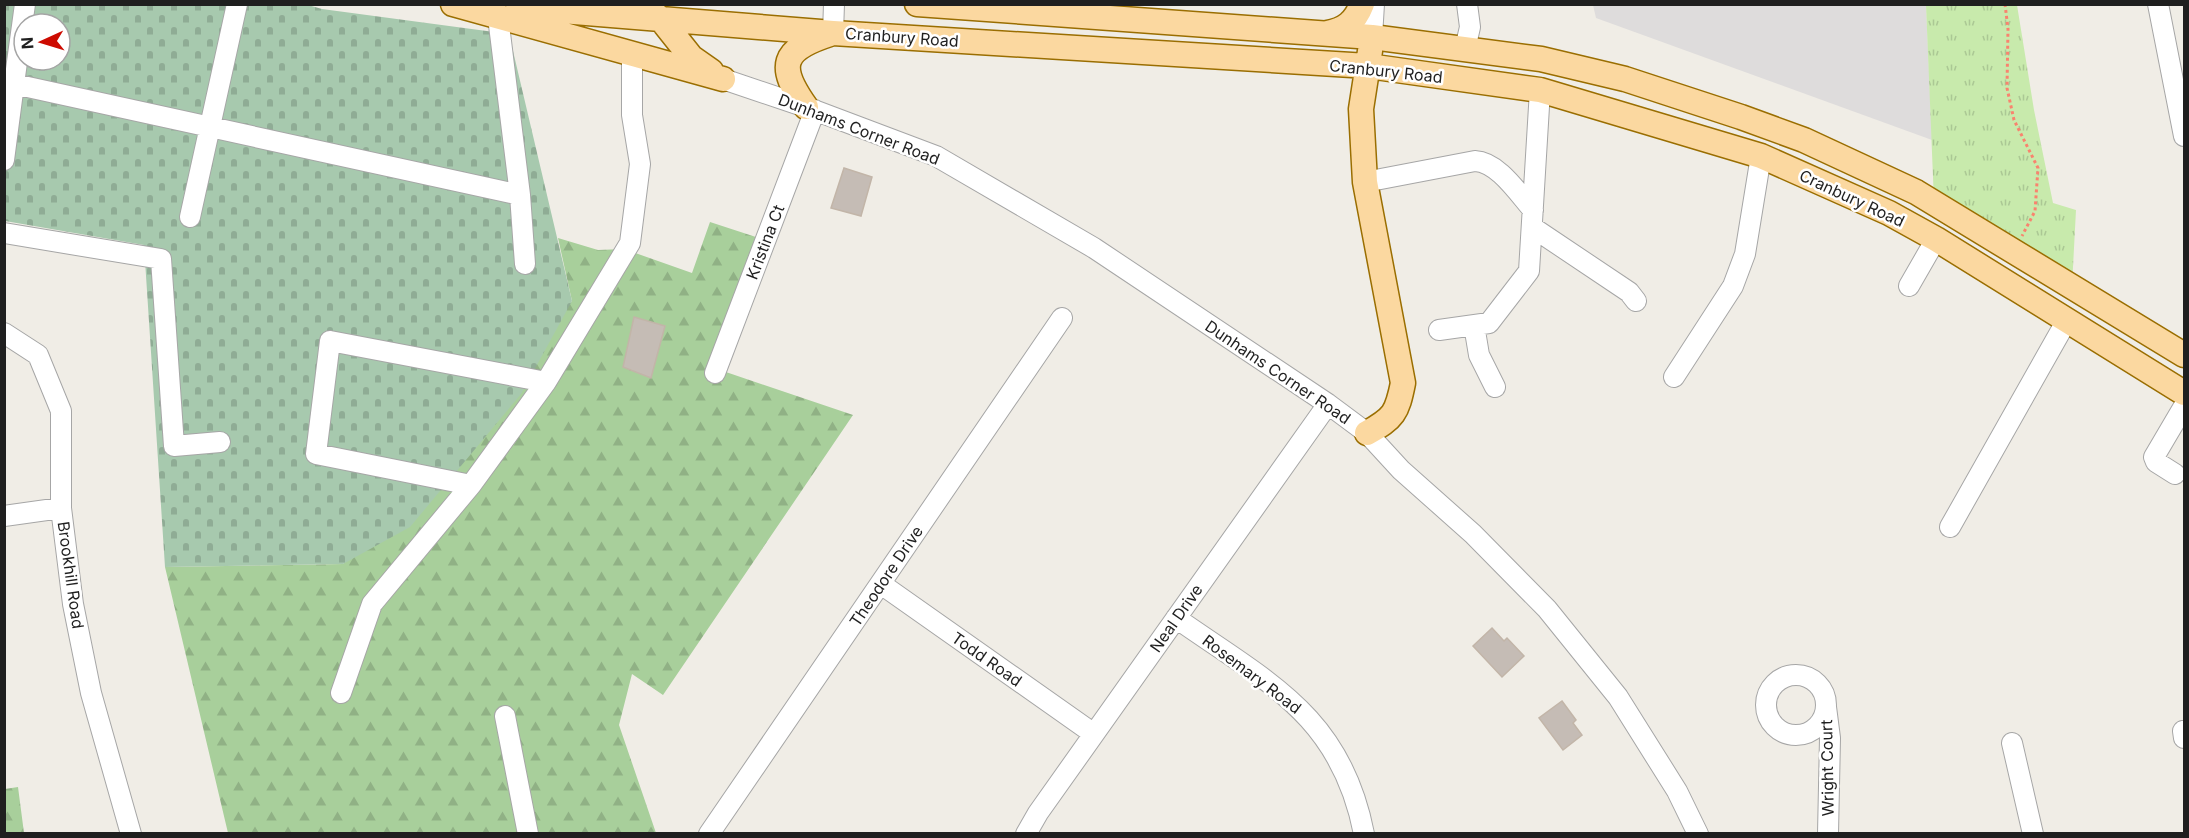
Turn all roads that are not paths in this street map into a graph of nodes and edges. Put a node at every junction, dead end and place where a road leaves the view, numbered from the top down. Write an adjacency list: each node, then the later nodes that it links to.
1 (24, 4): 20 (street)
2 (237, 4): 23 (street)
3 (453, 4): 11 (main road)
4 (639, 4): 12 (main road)
5 (834, 4): 13 (street)
6 (917, 4): 14 (main road, Cranbury Road)
7 (1362, 4): 14 (main road)
8 (1374, 4): 15 (street)
9 (1467, 4): 16 (street)
10 (2158, 4): 24 (street)
11 (508, 11): 12 (main road, Cranbury Road); 17 (main road); 28 (street)
12 (660, 18): 13 (main road, Cranbury Road); 19 (main road)
13 (833, 33): 18 (main road, Cranbury Road); 22 (main road)
14 (1322, 33): 15 (main road, Cranbury Road)
15 (1372, 37): 16 (main road, Cranbury Road); 18 (main road)
16 (1466, 50): 41 (main road, Cranbury Road)
17 (632, 53): 19 (main road); 44 (street)
18 (1368, 66): 21 (main road, Cranbury Road); 27 (main road)
19 (723, 79): 22 (street, Dunhams Corner Road)
20 (15, 84): 23 (street); 26 (street)
21 (1540, 90): 25 (main road, Cranbury Road); 30 (street)
22 (811, 109): 42 (street, Kristina Ct); 47 (street, Dunhams Corner Road)
23 (209, 127): 28 (street); 29 (street)
24 (2184, 136)
25 (1761, 156): 32 (main road, Cranbury Road); 43 (street)
26 (4, 160)
27 (1365, 182): 30 (street); 49 (main road)
28 (520, 195): 33 (street)
29 (190, 217)
30 (1533, 219): 35 (street); 38 (street)
31 (4, 233): 50 (street)
32 (1936, 239): 34 (street); 37 (main road, Cranbury Road)
33 (525, 264)
34 (1909, 286)
35 (1636, 301)
36 (1062, 318): 56 (street, Theodore Drive)
37 (2067, 320): 46 (main road, Cranbury Road); 55 (street)
38 (1474, 325): 39 (street); 45 (street)
39 (1439, 330)
40 (4, 333): 53 (street, Brookhill Road)
41 (2184, 355)
42 (715, 373)
43 (1674, 377)
44 (546, 382): 52 (street); 52 (street)
45 (1495, 387)
46 (2184, 393)
47 (1328, 404): 49 (street, Dunhams Corner Road); 57 (street, Neal Drive)
48 (2184, 406): 51 (street)
49 (1367, 433): 63 (street, Dunhams Corner Road)
50 (220, 442)
51 (2175, 474)
52 (471, 485): 58 (street)
53 (61, 508): 54 (street); 64 (street, Brookhill Road)
54 (4, 516)
55 (1950, 527)
56 (881, 584): 61 (street, Todd Road); 66 (street, Theodore Drive)
57 (1176, 618): 61 (street, Neal Drive); 68 (street, Rosemary Road)
58 (341, 693)
59 (1826, 703): 69 (street, Wright Court)
60 (505, 716): 65 (street)
61 (1094, 734): 67 (street, Neal Drive)
62 (2012, 743): 70 (street)
63 (1690, 830)
64 (131, 834)
65 (528, 834)
66 (709, 834)
67 (1026, 834)
68 (1364, 834)
69 (1828, 834)
70 (2033, 834)

